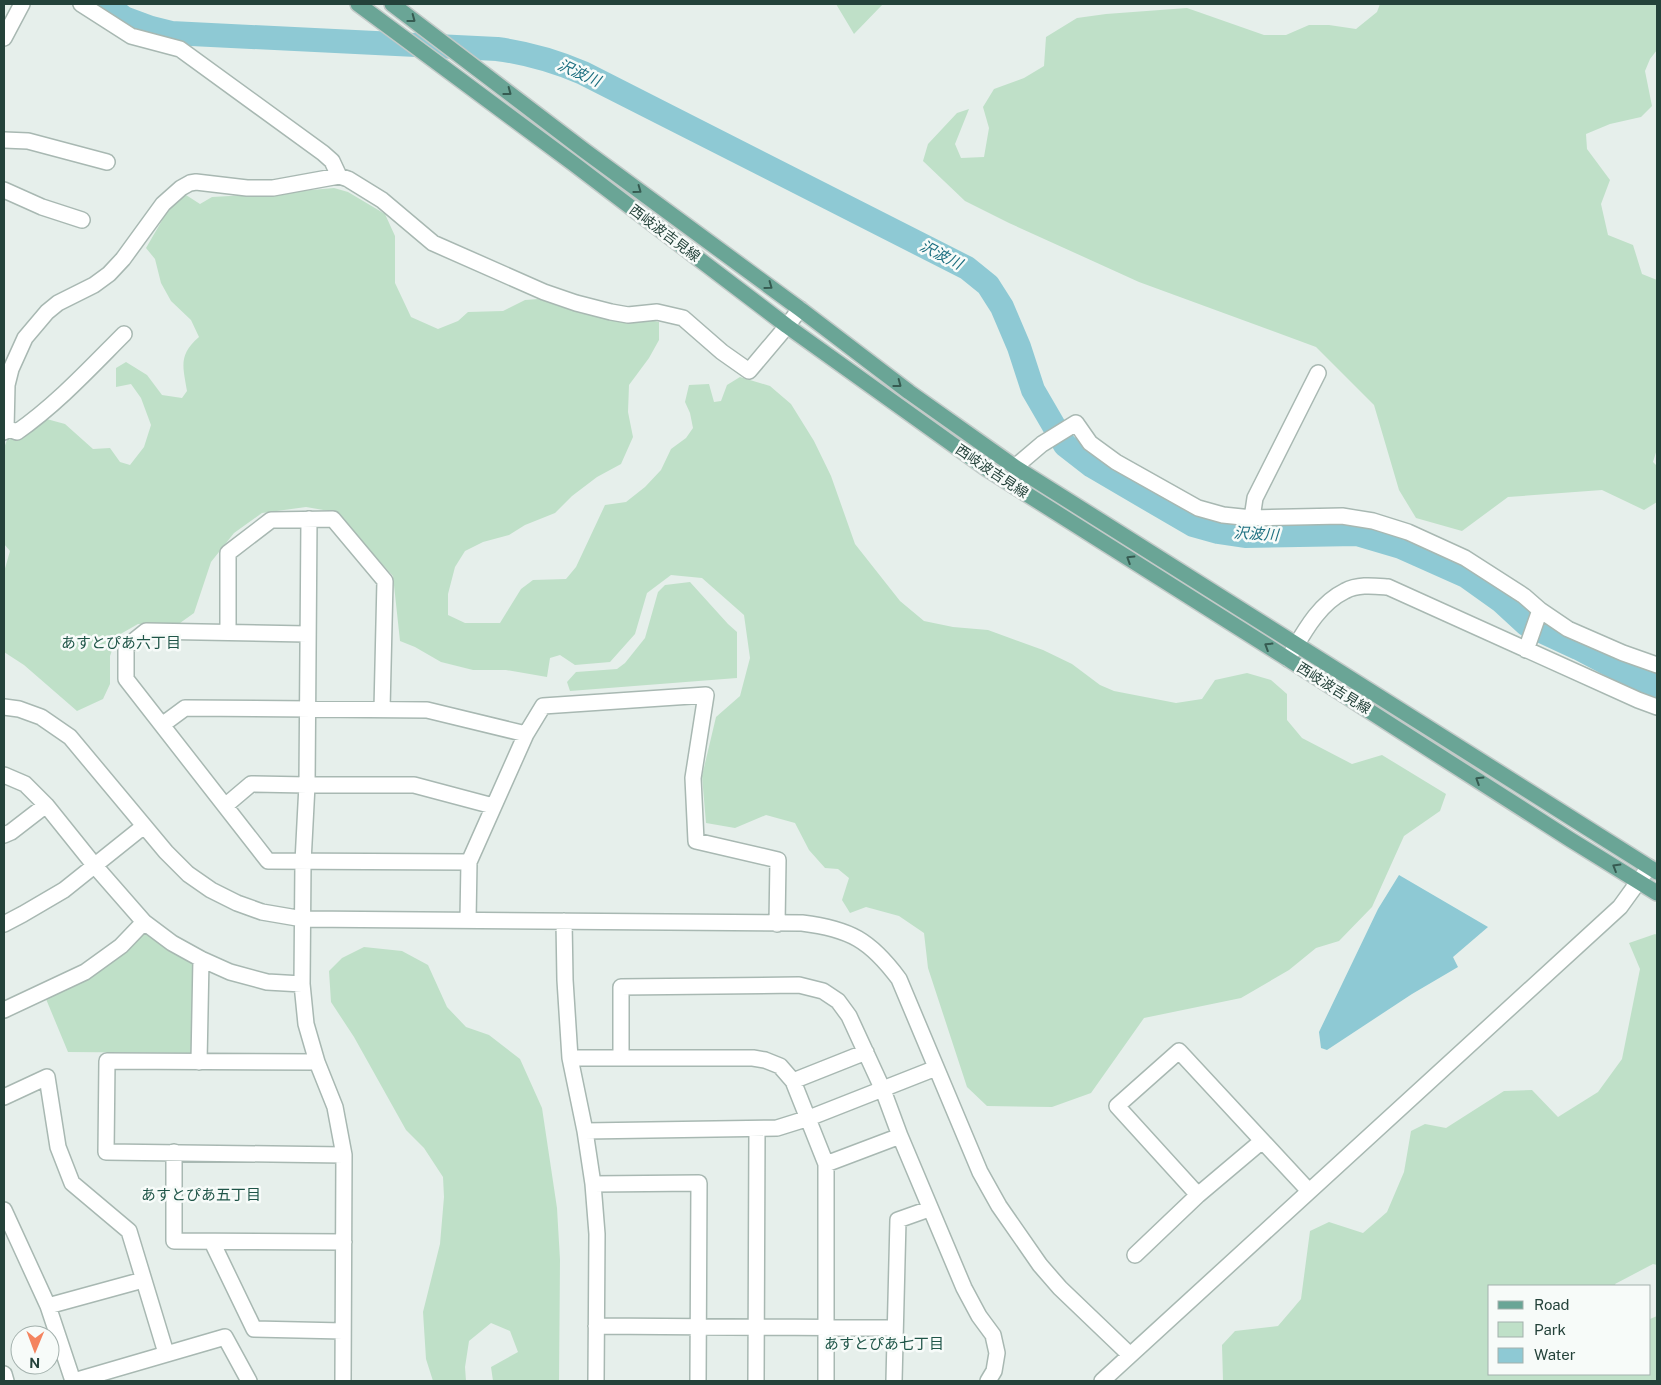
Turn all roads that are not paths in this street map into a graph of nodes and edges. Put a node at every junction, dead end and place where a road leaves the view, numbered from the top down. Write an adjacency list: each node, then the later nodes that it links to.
1 (22, 4): 5 (street)
2 (81, 4): 8 (street)
3 (358, 4): 12 (main road, 西岐波吉見線)
4 (392, 4): 11 (main road, 西岐波吉見線, one-way to 11)
5 (4, 38)
6 (4, 140): 7 (street)
7 (107, 162)
8 (339, 176): 12 (street); 15 (street)
9 (4, 190): 10 (street)
10 (82, 220)
11 (800, 309): 12 (street); 16 (main road, 西岐波吉見線, one-way to 16)
12 (787, 326): 24 (main road, 西岐波吉見線, one-way to 12)
13 (124, 334): 15 (street)
14 (1318, 373): 17 (street)
15 (5, 430)
16 (1015, 467): 17 (street); 22 (main road, 西岐波吉見線)
17 (1252, 518): 19 (street)
18 (309, 519): 20 (street); 21 (street); 29 (street)
19 (1539, 614): 23 (street); 25 (street)
20 (228, 632): 21 (street); 30 (street)
21 (307, 634): 28 (street)
22 (1296, 644): 23 (street); 24 (street); 42 (main road, 西岐波吉見線)
23 (1527, 646): 27 (street)
24 (1288, 659): 43 (main road, 西岐波吉見線, one-way to 24)
25 (1657, 665)
26 (4, 707): 37 (street)
27 (1657, 707)
28 (307, 709): 29 (street); 30 (street); 33 (street)
29 (382, 709): 31 (street)
30 (162, 726): 35 (street)
31 (526, 734): 36 (street); 50 (street)
32 (4, 775): 34 (street)
33 (307, 785): 35 (street); 36 (street); 39 (street)
34 (46, 805): 38 (street); 41 (street)
35 (225, 806): 39 (street)
36 (494, 806): 40 (street)
37 (144, 826): 41 (street); 45 (street)
38 (4, 835)
39 (303, 862): 40 (street); 45 (street)
40 (469, 862): 46 (street)
41 (95, 866): 47 (street); 49 (street)
42 (1653, 869): 43 (street)
43 (1639, 881): 44 (main road, 西岐波吉見線); 72 (street)
44 (1657, 893)
45 (303, 919): 46 (street); 52 (street)
46 (468, 920): 48 (street)
47 (144, 922): 51 (street); 53 (street)
48 (564, 922): 50 (street); 55 (street)
49 (4, 924)
50 (777, 924): 59 (street)
51 (201, 959): 52 (street); 57 (street)
52 (302, 984): 58 (street)
53 (4, 1010)
54 (866, 1052): 56 (street); 60 (street); 61 (street)
55 (570, 1058): 56 (street); 65 (street)
56 (621, 1058): 60 (street)
57 (199, 1062): 58 (street); 68 (street)
58 (318, 1062): 69 (street)
59 (936, 1068): 61 (street); 88 (street)
60 (793, 1081): 63 (street)
61 (883, 1090): 63 (street); 66 (street)
62 (4, 1097): 79 (street)
63 (809, 1118): 64 (street); 70 (street)
64 (757, 1129): 65 (street); 83 (street)
65 (585, 1131): 71 (street)
66 (900, 1136): 70 (street); 74 (street)
67 (1262, 1141): 72 (street); 73 (street); 73 (street)
68 (174, 1152): 69 (street); 76 (street)
69 (344, 1155): 77 (street)
70 (826, 1164): 84 (street)
71 (593, 1184): 81 (street); 82 (street)
72 (1309, 1191): 88 (street)
73 (1198, 1195): 78 (street)
74 (929, 1209): 85 (street); 99 (street)
75 (4, 1210): 80 (street)
76 (212, 1242): 77 (street); 86 (street)
77 (344, 1242): 86 (street)
78 (1135, 1255)
79 (144, 1280): 80 (street); 87 (street)
80 (48, 1306): 91 (street)
81 (596, 1326): 82 (street); 94 (street)
82 (699, 1327): 83 (street); 95 (street)
83 (757, 1328): 84 (street); 96 (street)
84 (826, 1328): 85 (street); 97 (street)
85 (894, 1328): 98 (street)
86 (343, 1331): 93 (street)
87 (166, 1353): 91 (street); 92 (street)
88 (1130, 1355): 100 (street)
89 (4, 1374): 90 (street)
90 (6, 1381)
91 (73, 1381)
92 (249, 1381)
93 (343, 1381)
94 (596, 1381)
95 (698, 1381)
96 (756, 1381)
97 (826, 1381)
98 (894, 1381)
99 (988, 1381)
100 (1102, 1381)

